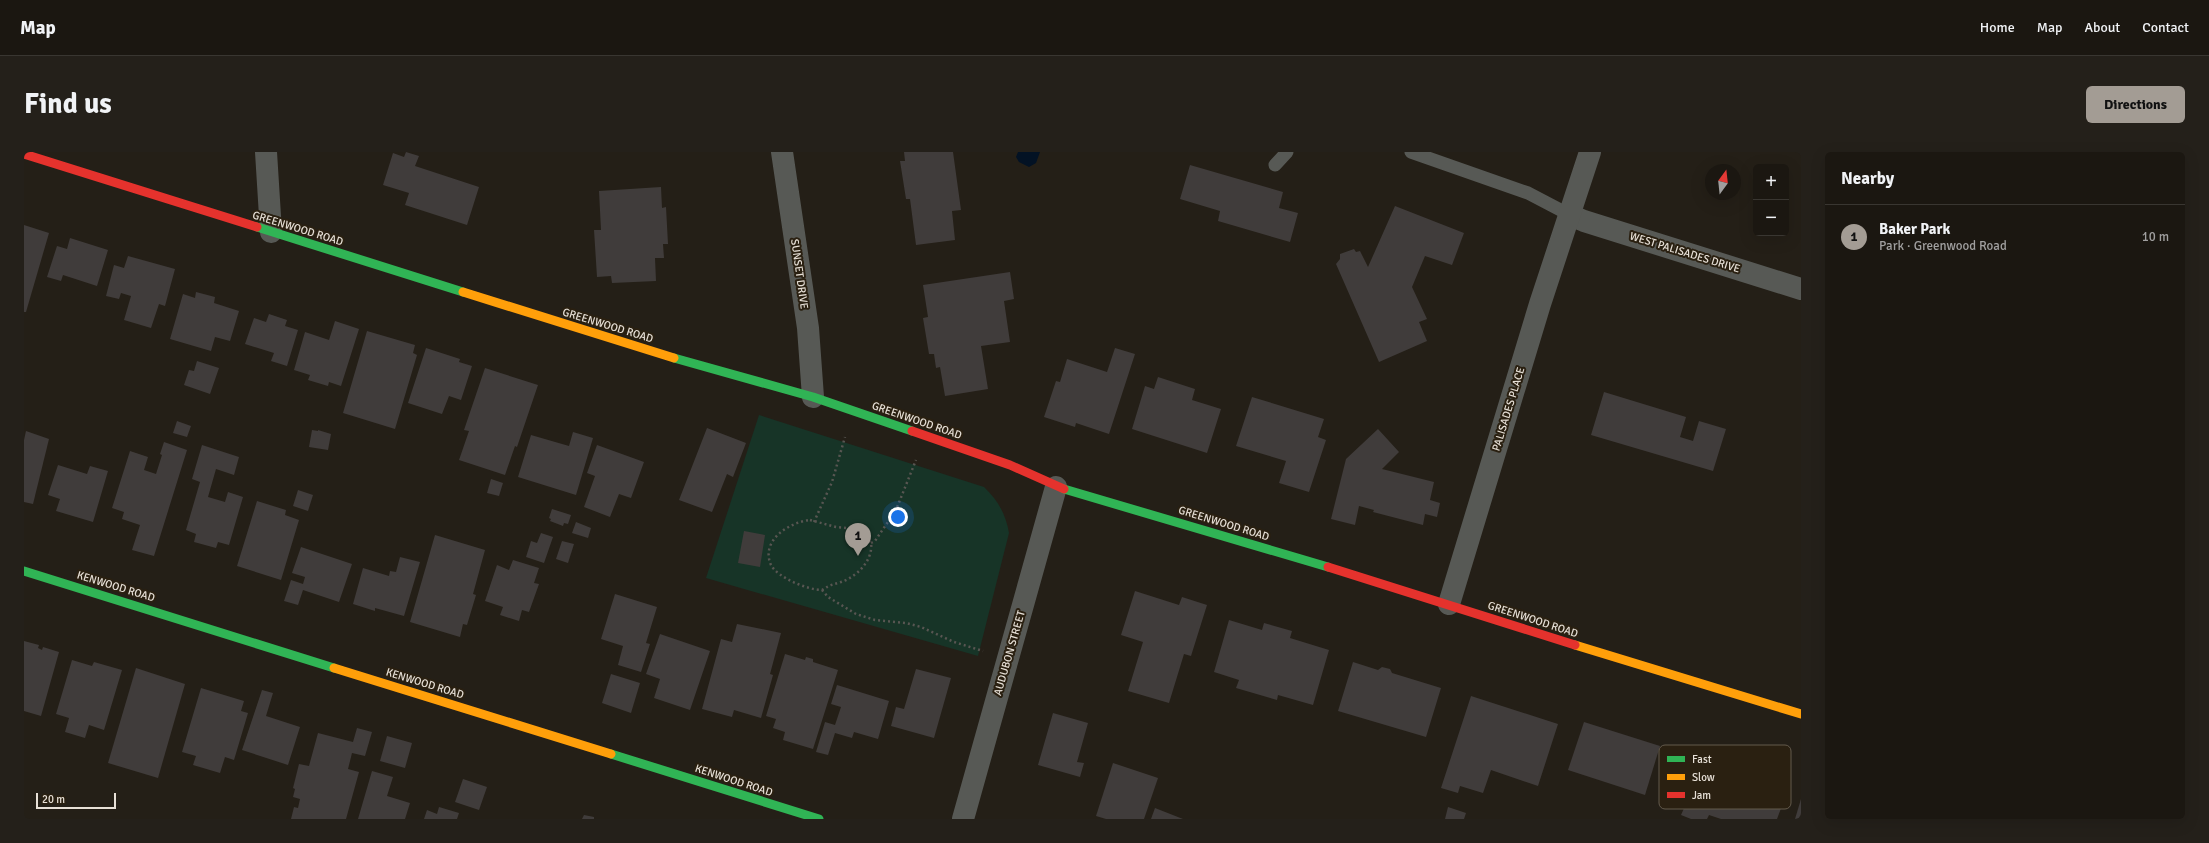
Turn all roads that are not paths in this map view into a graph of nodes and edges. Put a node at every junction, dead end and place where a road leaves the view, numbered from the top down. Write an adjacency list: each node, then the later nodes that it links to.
1 (266, 152): 9 (street)
2 (782, 152): 11 (street, SUNSET DRIVE)
3 (1287, 152): 7 (lane)
4 (1411, 152): 8 (lane)
5 (1590, 152): 8 (street, PALISADES PLACE)
6 (24, 154): 9 (street, GREENWOOD ROAD)
7 (1275, 165)
8 (1570, 215): 10 (street, WEST PALISADES DRIVE); 14 (street, PALISADES PLACE)
9 (271, 232): 11 (street, GREENWOOD ROAD)
10 (1801, 288)
11 (813, 397): 12 (street, GREENWOOD ROAD)
12 (1056, 487): 14 (street, GREENWOOD ROAD); 17 (street, AUDUBON STREET)
13 (24, 570): 16 (street, KENWOOD ROAD)
14 (1450, 604): 15 (street, GREENWOOD ROAD)
15 (1801, 714)
16 (819, 819)
17 (963, 819)

